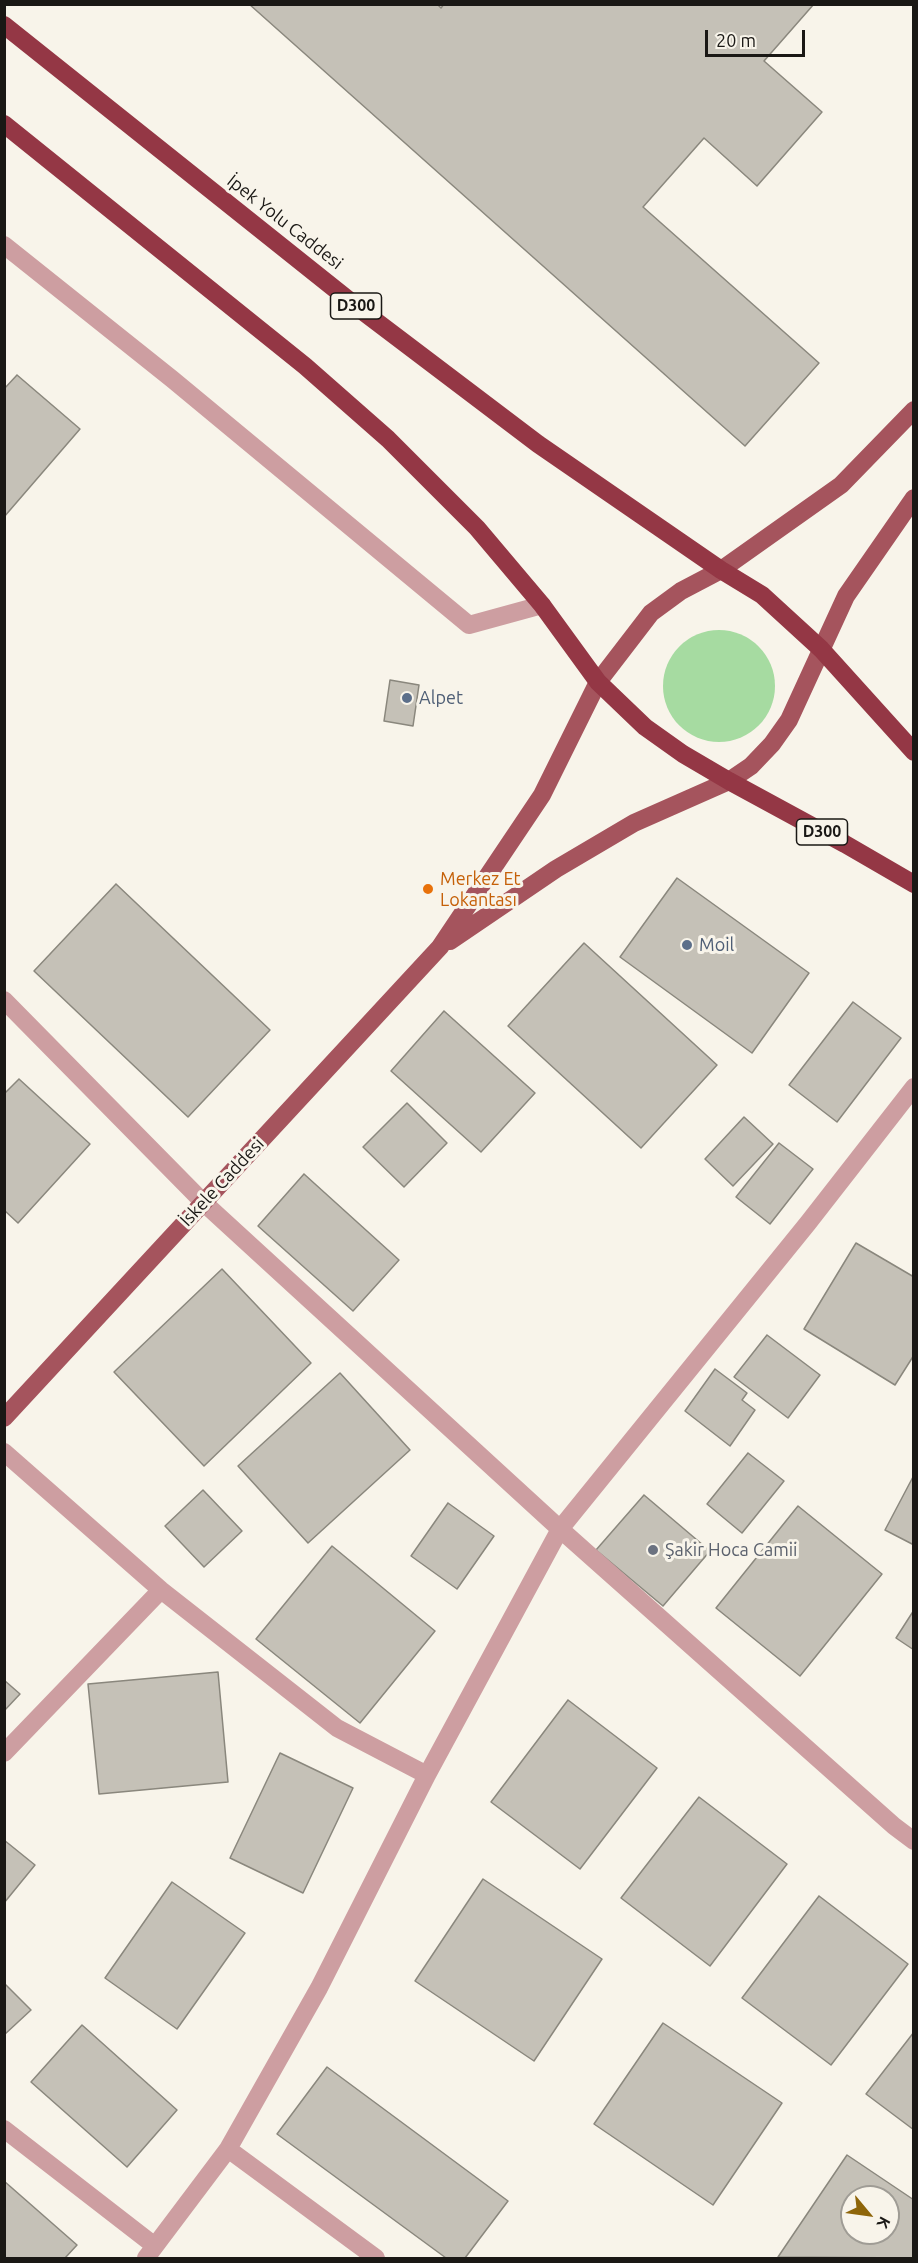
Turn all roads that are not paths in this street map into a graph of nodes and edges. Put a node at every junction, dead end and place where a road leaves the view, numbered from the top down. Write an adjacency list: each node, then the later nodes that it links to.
1 (4, 25): 6 (highway, İpek Yolu Caddesi / D300)
2 (4, 124): 7 (highway)
3 (4, 245): 7 (street)
4 (914, 410): 6 (main road)
5 (914, 498): 8 (main road)
6 (721, 570): 8 (highway); 9 (main road)
7 (542, 605): 9 (highway)
8 (821, 649): 10 (highway); 11 (main road)
9 (598, 682): 11 (highway); 13 (main road)
10 (914, 752)
11 (729, 781): 12 (highway, D300); 13 (main road)
12 (914, 884)
13 (440, 947): 16 (main road, İskele Caddesi)
14 (4, 1000): 16 (street)
15 (914, 1087): 19 (street)
16 (203, 1202): 17 (main road, İskele Caddesi); 19 (street)
17 (4, 1418)
18 (4, 1452): 20 (street)
19 (560, 1529): 22 (street); 23 (street)
20 (161, 1590): 21 (street); 22 (street)
21 (4, 1753)
22 (427, 1775): 25 (street)
23 (914, 1841)
24 (4, 2129): 26 (street)
25 (228, 2149): 26 (street); 27 (street)
26 (151, 2252)
27 (376, 2259)

